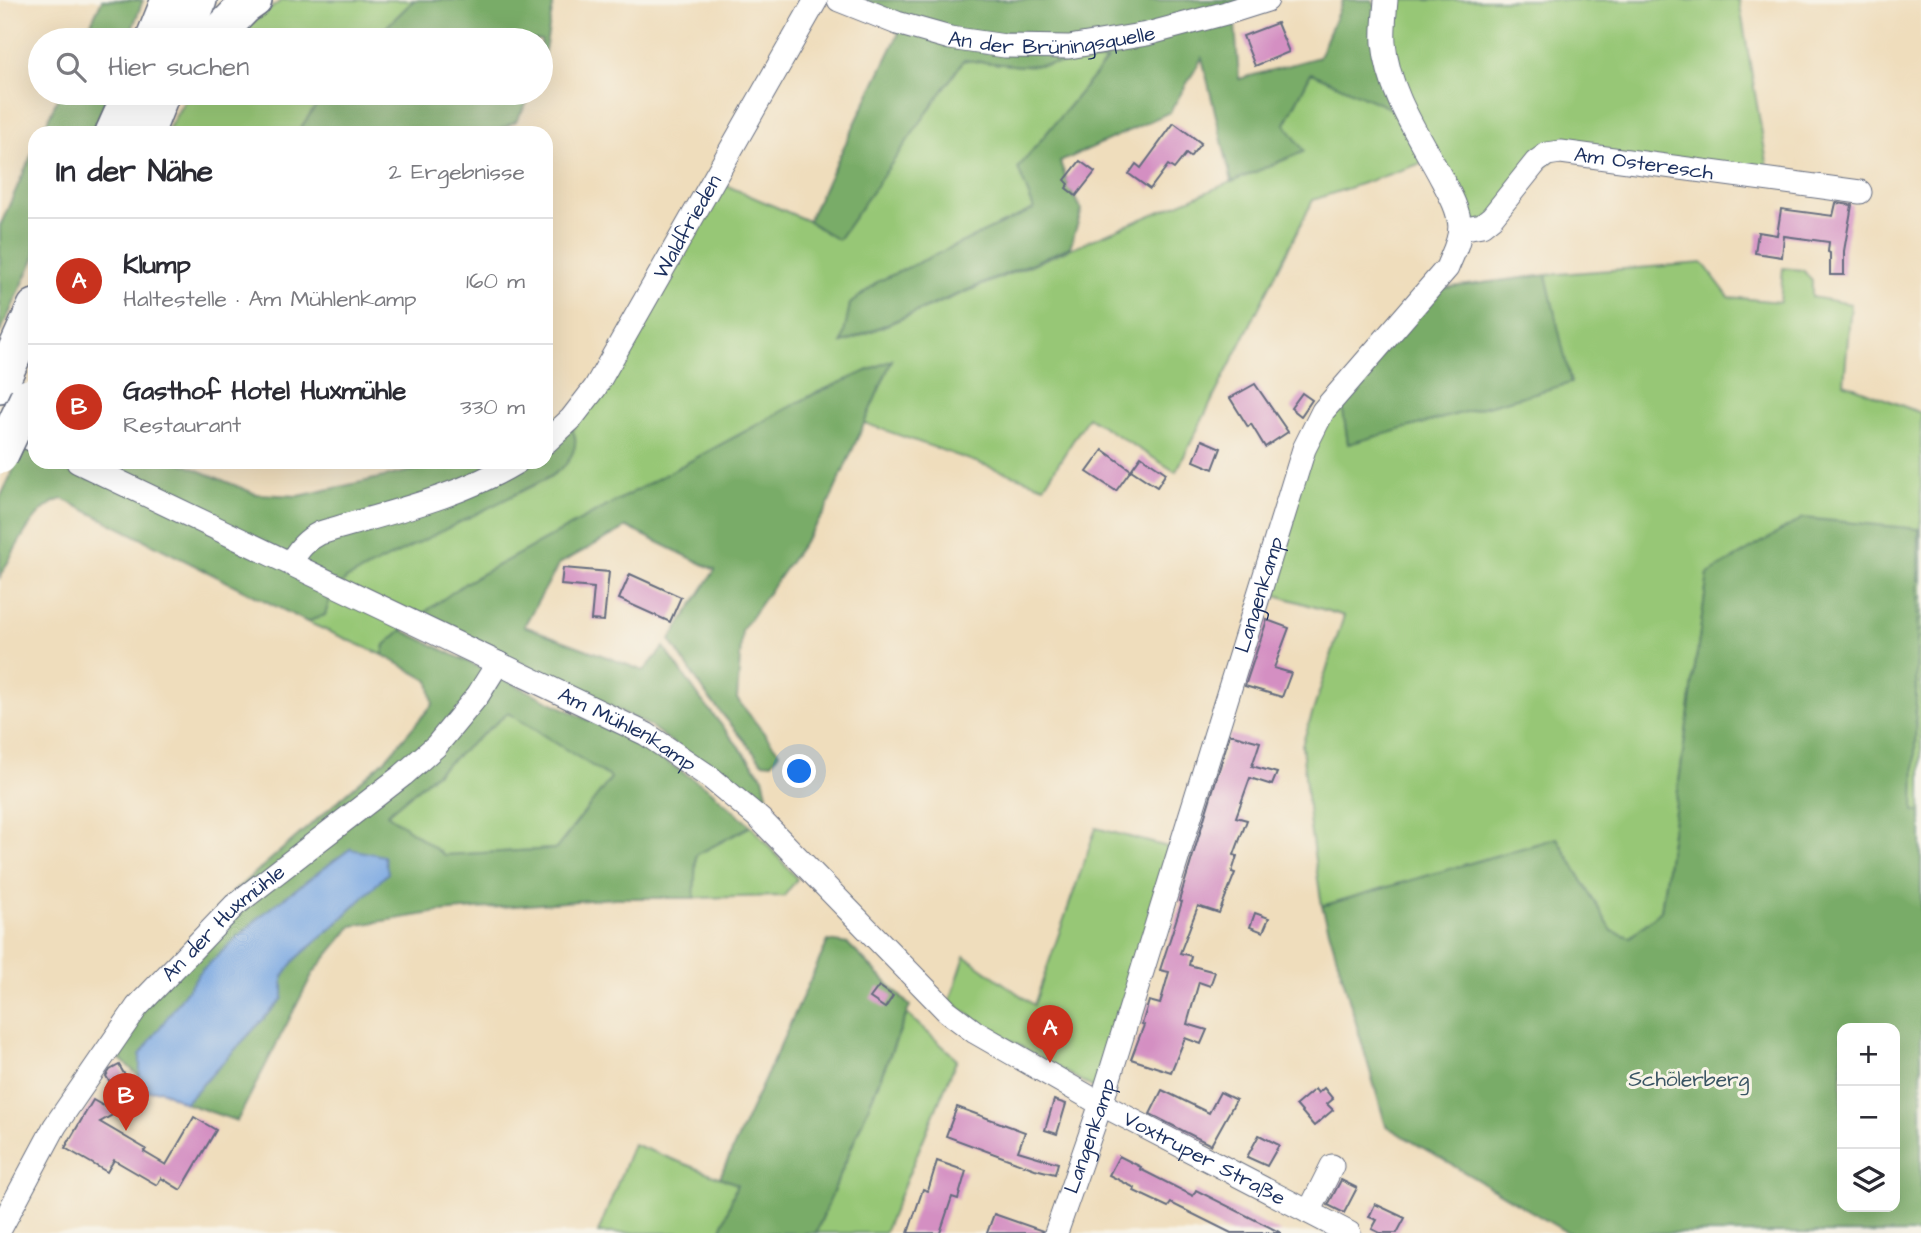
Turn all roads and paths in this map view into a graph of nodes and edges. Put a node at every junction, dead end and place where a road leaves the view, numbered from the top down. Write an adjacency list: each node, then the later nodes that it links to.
1 (169, 0): 8 (highway)
2 (199, 0): 9 (highway)
3 (254, 0): 10 (highway)
4 (816, 0): 22 (street, Waldfrieden)
5 (839, 0): 6 (street, An der Brüningsquelle)
6 (1266, 0)
7 (1386, 0): 18 (street)
8 (158, 28)
9 (188, 28)
10 (223, 28)
11 (126, 105): 14 (highway)
12 (157, 105): 15 (highway)
13 (164, 105): 16 (highway)
14 (116, 126)
15 (149, 126)
16 (150, 126)
17 (1860, 192): 18 (street, Am Osteresch)
18 (1460, 229): 29 (street, Langenkamp)
19 (28, 336): 20 (highway)
20 (16, 387): 24 (highway, bridge)
21 (0, 424): 23 (street)
22 (553, 436)
23 (28, 438)
24 (0, 456)
25 (93, 469): 27 (street, Am Mühlenkamp)
26 (504, 469): 27 (street)
27 (291, 563): 28 (street, Am Mühlenkamp)
28 (498, 663): 29 (street, Am Mühlenkamp); 32 (street, An der Huxmühle)
29 (1101, 1104): 31 (street, Voxtruper Straße); 33 (street, Langenkamp)
30 (1332, 1166): 31 (street, Voxtruper Straße)
31 (1309, 1212): 34 (street, Voxtruper Straße)
32 (0, 1229)
33 (1056, 1233)
34 (1349, 1233)

